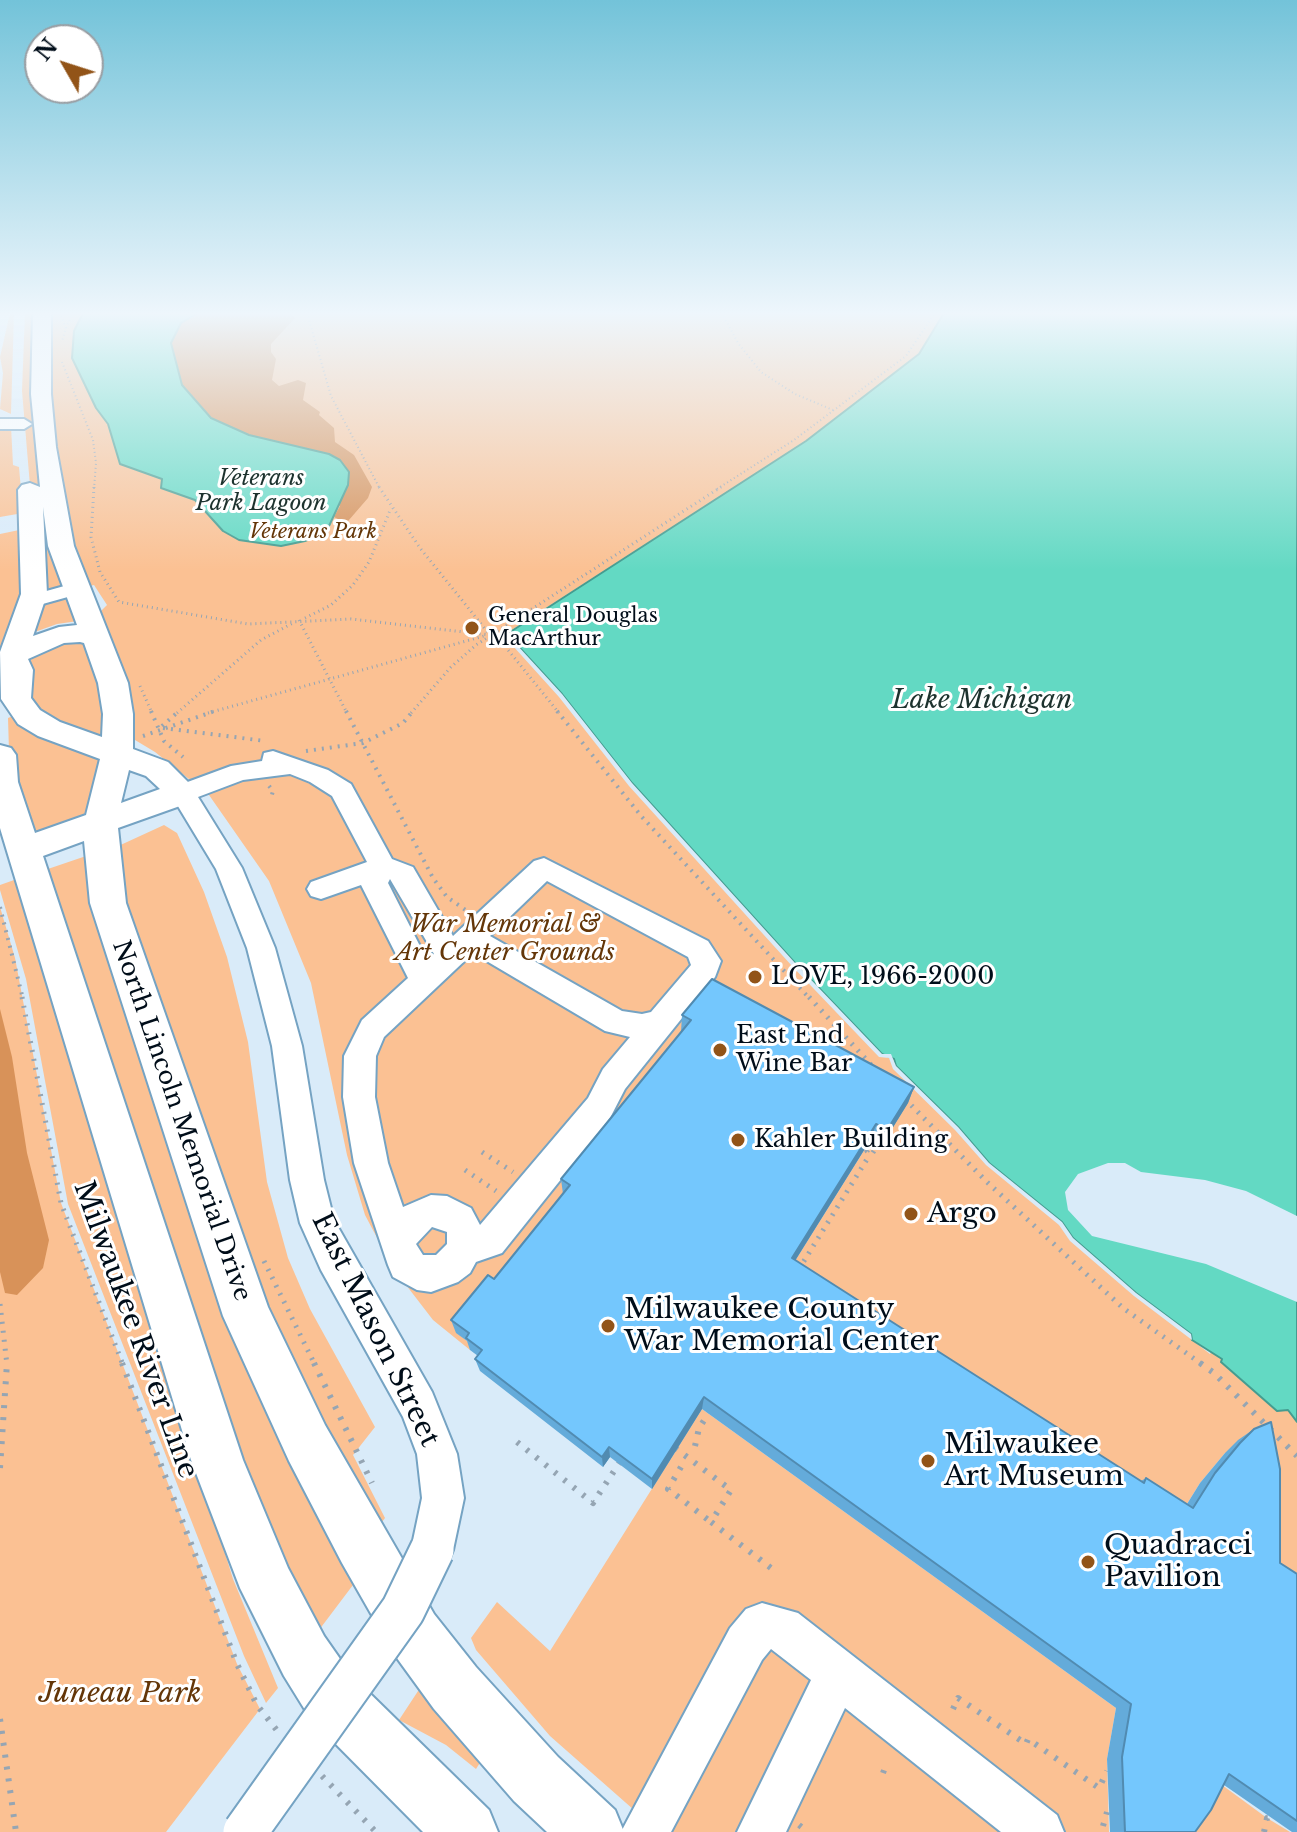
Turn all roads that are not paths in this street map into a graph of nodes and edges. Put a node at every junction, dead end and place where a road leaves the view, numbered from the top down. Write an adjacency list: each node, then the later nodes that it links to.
1 (22, 398): 4 (main road)
2 (41, 398): 5 (main road, North Lincoln Memorial Drive)
3 (0, 424): 4 (street)
4 (24, 424): 6 (main road)
5 (75, 589): 6 (street); 7 (main road, North Lincoln Memorial Drive)
6 (32, 601): 8 (main road)
7 (95, 638): 8 (main road); 10 (main road, North Lincoln Memorial Drive)
8 (14, 656): 9 (main road); 10 (main road)
9 (0, 701)
10 (117, 754): 12 (main road); 13 (main road, North Lincoln Memorial Drive)
11 (0, 755): 14 (main road)
12 (179, 776): 13 (main road); 15 (street); 22 (street, East Mason Street, bridge)
13 (102, 822): 14 (main road); 24 (main road, North Lincoln Memorial Drive)
14 (23, 850): 23 (main road)
15 (383, 867): 16 (street); 17 (street); 18 (street)
16 (321, 889)
17 (465, 937): 18 (street); 19 (street); 19 (street)
18 (427, 978): 19 (street)
19 (661, 1022)
20 (838, 1673): 21 (street); 25 (street); 26 (street)
21 (779, 1828)
22 (245, 1832)
23 (467, 1832)
24 (593, 1832)
25 (645, 1832)
26 (1040, 1832)

